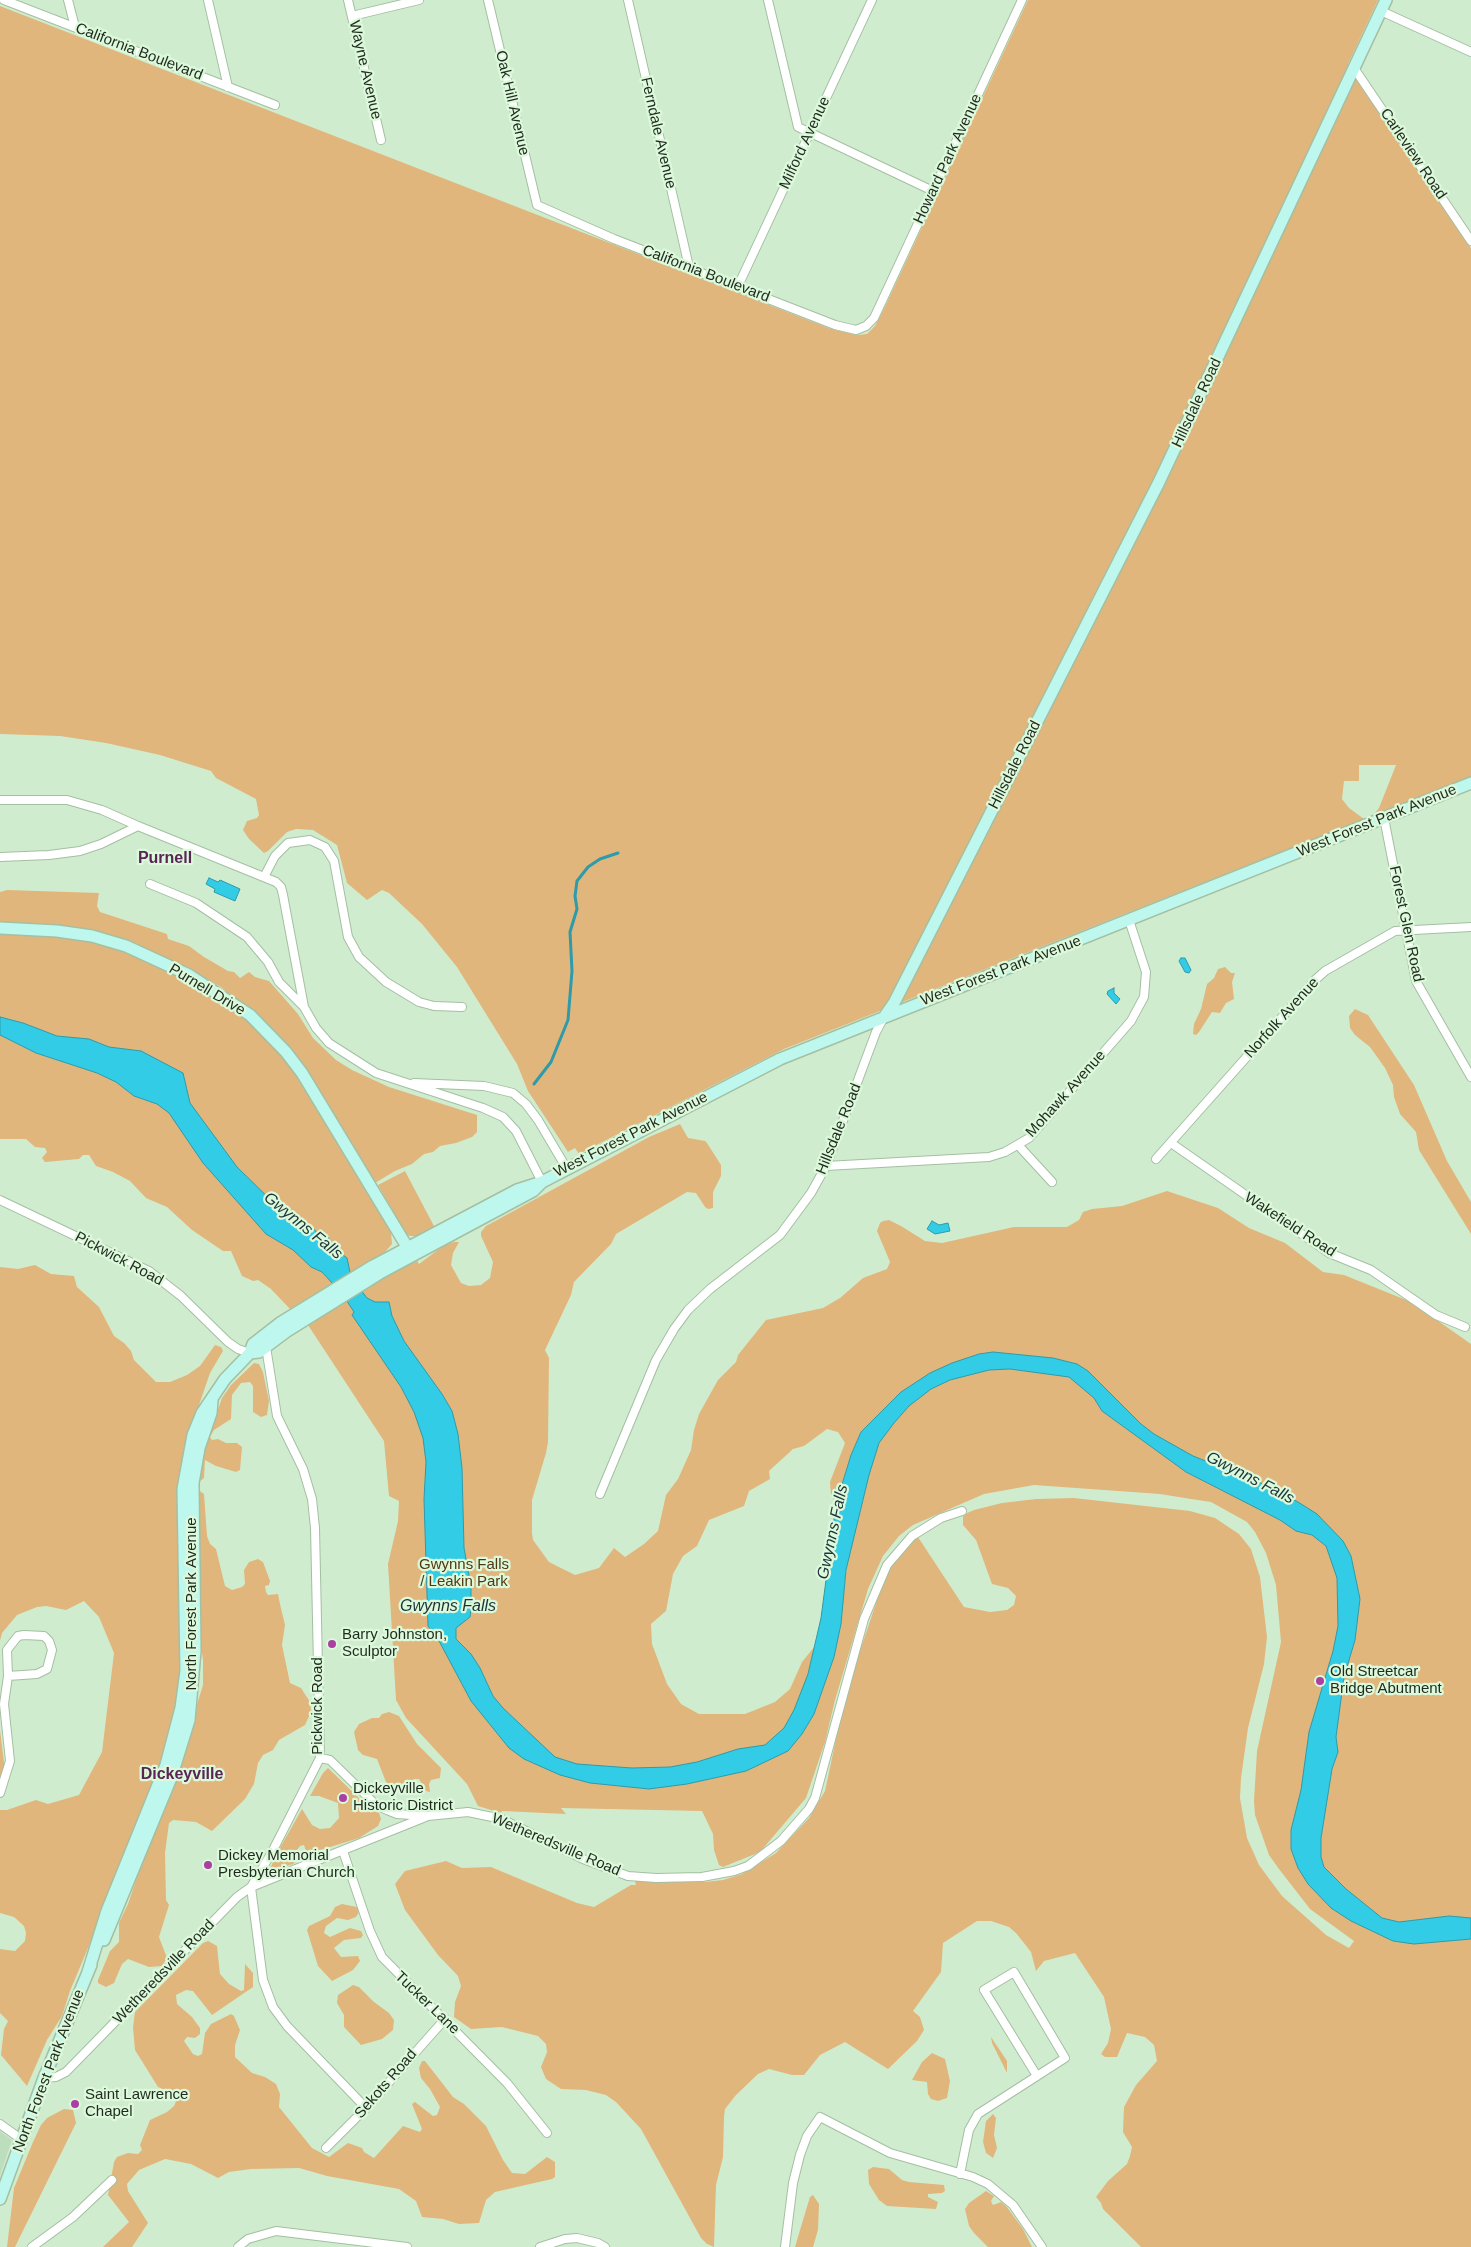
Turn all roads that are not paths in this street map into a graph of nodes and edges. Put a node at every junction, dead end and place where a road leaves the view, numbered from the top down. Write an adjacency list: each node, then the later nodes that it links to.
1 (4, 0): 13 (street, California Boulevard)
2 (68, 0): 13 (street)
3 (208, 0): 16 (street)
4 (348, 0): 12 (street, Wayne Avenue)
5 (419, 0): 12 (street)
6 (488, 0): 21 (street, Oak Hill Avenue)
7 (628, 0): 24 (street, Ferndale Avenue)
8 (768, 0): 18 (street)
9 (872, 0): 18 (street, Milford Avenue)
10 (1022, 0): 20 (street, Howard Park Avenue)
11 (1383, 5): 14 (street); 15 (main road, Hillsdale Road)
12 (352, 16): 19 (street, Wayne Avenue)
13 (75, 27): 16 (street, California Boulevard)
14 (1471, 52)
15 (1354, 68): 22 (street, Carleview Road); 40 (main road, Hillsdale Road)
16 (228, 87): 17 (street, California Boulevard)
17 (275, 105)
18 (810, 133): 20 (street); 25 (street, Milford Avenue)
19 (381, 140)
20 (933, 192): 26 (street, Howard Park Avenue)
21 (536, 205): 24 (street, California Boulevard)
22 (1468, 234): 23 (street, Carleview Road)
23 (1471, 241)
24 (689, 267): 25 (street, California Boulevard)
25 (738, 286): 26 (street, California Boulevard)
26 (874, 318)
27 (1471, 783): 29 (main road, West Forest Park Avenue)
28 (0, 800): 30 (street)
29 (1384, 818): 34 (main road, West Forest Park Avenue); 37 (street, Forest Glen Road)
30 (138, 826): 31 (street); 32 (street)
31 (0, 857)
32 (264, 876): 38 (street); 39 (street)
33 (150, 884): 38 (street)
34 (1129, 920): 40 (main road, West Forest Park Avenue); 44 (street, Mohawk Avenue)
35 (1471, 927): 37 (street, Norfolk Avenue)
36 (0, 928): 51 (main road, Purnell Drive)
37 (1406, 930): 41 (street, Forest Glen Road); 43 (street, Norfolk Avenue)
38 (304, 1007): 42 (street)
39 (462, 1007)
40 (884, 1017): 46 (street, Hillsdale Road); 47 (main road, West Forest Park Avenue)
41 (1471, 1077)
42 (407, 1083): 47 (street); 48 (street)
43 (1171, 1142): 45 (street, Norfolk Avenue); 53 (street, Wakefield Road)
44 (1018, 1145): 46 (street, Mohawk Avenue); 49 (street)
45 (1156, 1159)
46 (826, 1166): 56 (street, Hillsdale Road)
47 (567, 1169): 48 (main road, West Forest Park Avenue)
48 (542, 1182): 51 (main road, West Forest Park Avenue)
49 (1052, 1182)
50 (0, 1200): 55 (street, Pickwick Road)
51 (410, 1251): 52 (main road, West Forest Park Avenue)
52 (317, 1305): 54 (main road, North Forest Park Avenue); 55 (main road, North Forest Park Avenue)
53 (1466, 1328)
54 (266, 1347): 55 (main road, North Forest Park Avenue); 59 (street, Pickwick Road)
55 (250, 1353): 66 (main road, North Forest Park Avenue)
56 (600, 1494)
57 (962, 1511): 61 (street, Wetheredsville Road)
58 (8, 1676): 58 (street); 60 (street)
59 (320, 1758): 61 (street, Wetheredsville Road); 63 (street, Pickwick Road)
60 (0, 1793)
61 (428, 1816): 62 (street, Wetheredsville Road)
62 (343, 1851): 63 (street, Wetheredsville Road); 64 (street, Tucker Lane)
63 (252, 1887): 66 (street, Wetheredsville Road); 67 (street)
64 (445, 2018): 67 (street, Sekots Road); 69 (street, Tucker Lane)
65 (1037, 2076): 65 (street); 72 (street)
66 (44, 2078): 70 (main road, North Forest Park Avenue)
67 (366, 2108): 71 (street, Sekots Road)
68 (0, 2124): 70 (street)
69 (547, 2133)
70 (21, 2140): 74 (main road, North Forest Park Avenue)
71 (326, 2148)
72 (960, 2174): 80 (street); 81 (street)
73 (112, 2180): 75 (street)
74 (0, 2199)
75 (32, 2247)
76 (238, 2247): 77 (street)
77 (407, 2247)
78 (540, 2247): 79 (street)
79 (605, 2247)
80 (785, 2247)
81 (1042, 2247)

